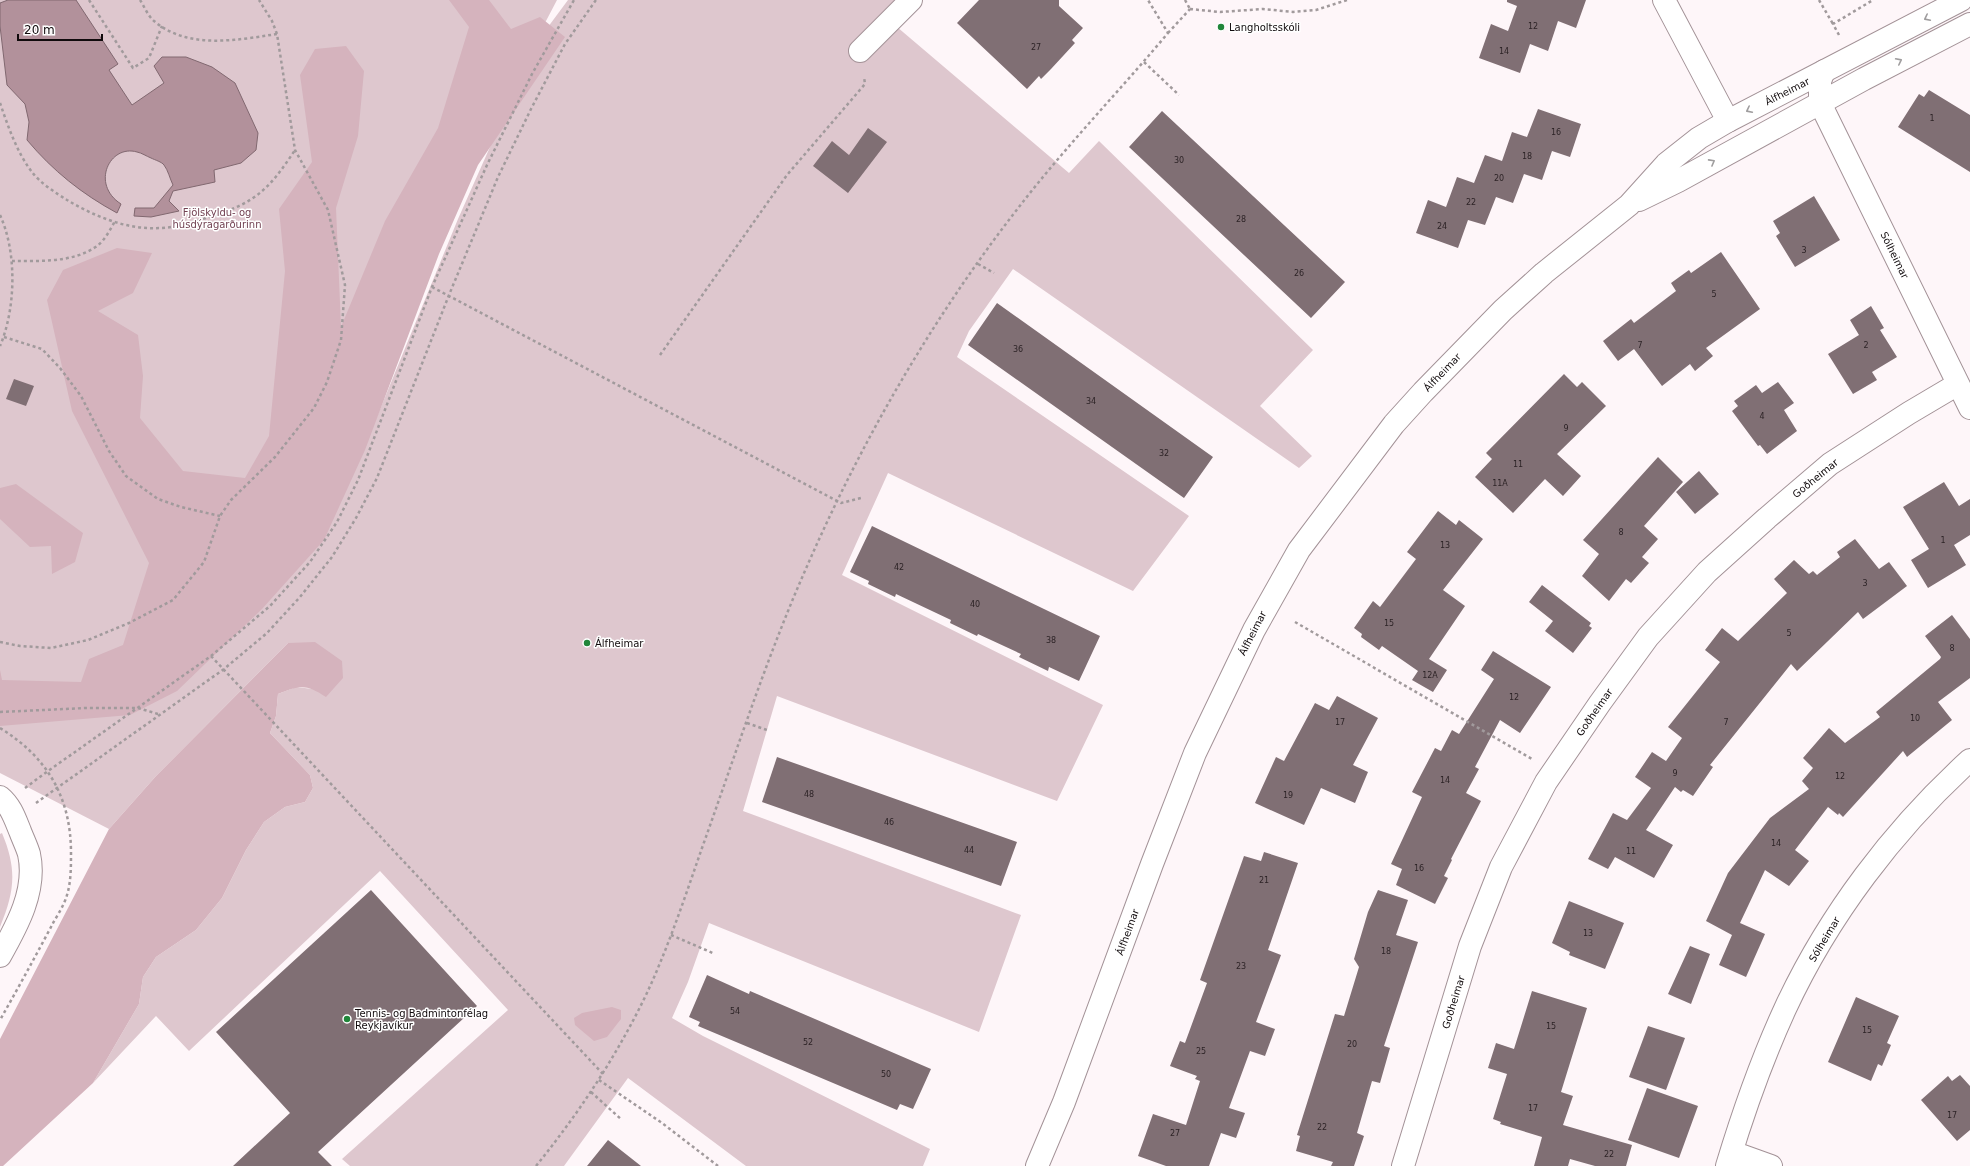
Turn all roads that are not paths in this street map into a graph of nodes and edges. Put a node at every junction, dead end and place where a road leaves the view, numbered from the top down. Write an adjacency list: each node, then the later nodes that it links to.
1 (911, 0): 5 (street)
2 (1664, 0): 9 (street)
3 (1961, 0): 6 (street, Álfheimar, one-way to 6)
4 (1970, 24): 8 (street, Álfheimar, one-way to 4)
5 (860, 51)
6 (1824, 71): 7 (street, Álfheimar); 8 (street, Sólheimar)
7 (1788, 90): 8 (street); 9 (street, Álfheimar, one-way to 9)
8 (1820, 103): 10 (street, Álfheimar, one-way to 8); 11 (street, Sólheimar)
9 (1728, 121): 10 (street, Álfheimar)
10 (1629, 204): 17 (street, Álfheimar)
11 (1958, 384): 12 (street, Sólheimar); 18 (street, Goðheimar)
12 (1970, 408)
13 (1970, 760): 16 (street, Sólheimar)
14 (0, 797): 15 (street)
15 (0, 956)
16 (1730, 1159): 19 (street, Sólheimar)
17 (1037, 1166)
18 (1403, 1166)
19 (1771, 1166)

